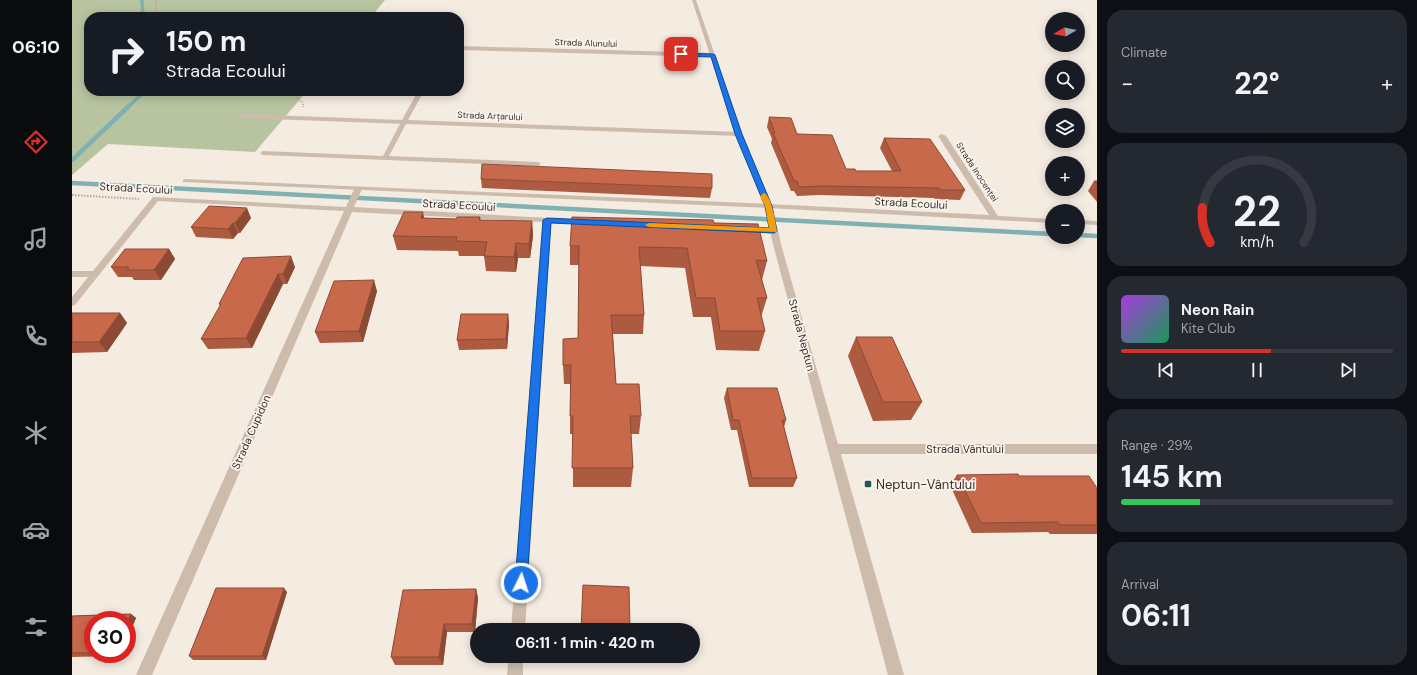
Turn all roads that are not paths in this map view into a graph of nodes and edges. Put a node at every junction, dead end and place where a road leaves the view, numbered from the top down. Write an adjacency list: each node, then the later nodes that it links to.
1 (694, 0): 3 (street, Strada Neptun)
2 (464, 48): 3 (street, Strada Alunului)
3 (713, 55): 7 (street, Strada Neptun)
4 (418, 96): 6 (street)
5 (240, 116): 6 (street, Strada Arțarului)
6 (404, 122): 7 (street, Strada Arțarului); 10 (lane)
7 (739, 134): 16 (street, Strada Neptun)
8 (942, 136): 15 (street, Strada Inocenței)
9 (263, 153): 10 (lane)
10 (385, 158): 11 (lane)
11 (538, 164)
12 (185, 181): 13 (lane)
13 (356, 192): 14 (street, Strada Cupidon); 16 (lane)
14 (349, 208): 17 (street, Strada Ecoului); 24 (street, Strada Ecoului); 30 (street, Strada Cupidon)
15 (995, 218): 16 (street, Strada Ecoului); 18 (street, Strada Ecoului)
16 (771, 219): 22 (street, Strada Ecoului); 26 (street, Strada Neptun)
17 (547, 220): 20 (street, Strada Ecoului); 28 (street)
18 (1045, 221)
19 (1085, 222): 21 (street)
20 (594, 223)
21 (1097, 223)
22 (734, 229)
23 (72, 274): 24 (lane)
24 (96, 274): 25 (street)
25 (72, 303)
26 (834, 449): 27 (street, Strada Vântului); 32 (street, Strada Neptun)
27 (1097, 450)
28 (518, 623)
29 (516, 663): 31 (street)
30 (144, 675)
31 (515, 675)
32 (896, 675)

